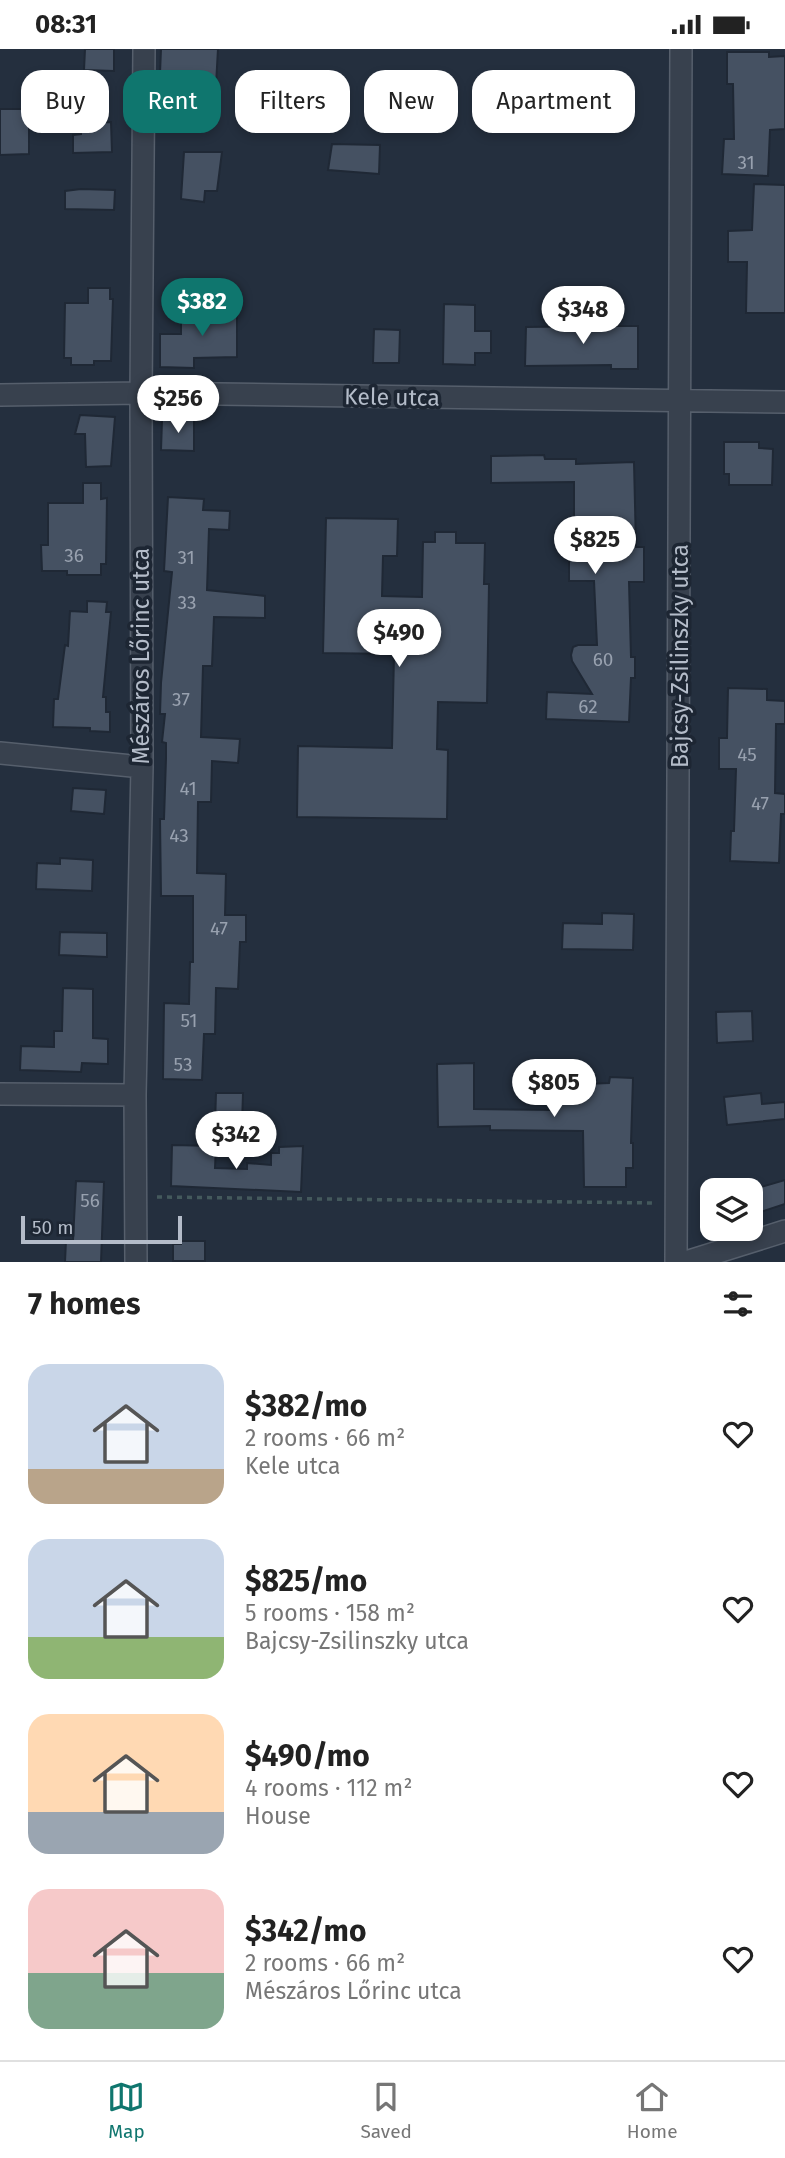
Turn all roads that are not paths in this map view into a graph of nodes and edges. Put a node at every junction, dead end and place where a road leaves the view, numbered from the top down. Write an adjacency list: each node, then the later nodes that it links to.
1 (144, 49): 3 (street, Mészáros Lőrinc utca)
2 (681, 49): 5 (street, Bajcsy-Zsilinszky utca)
3 (141, 393): 4 (street, Kele utca); 5 (street, Kele utca); 8 (street, Mészáros Lőrinc utca)
4 (0, 395)
5 (681, 401): 6 (street, Kele utca); 13 (street, Bajcsy-Zsilinszky utca)
6 (785, 402)
7 (0, 753): 8 (street)
8 (142, 767): 10 (street, Mészáros Lőrinc utca)
9 (0, 1094): 10 (street)
10 (135, 1095): 12 (street, Mészáros Lőrinc utca)
11 (785, 1231): 14 (street)
12 (136, 1262)
13 (676, 1262)
14 (686, 1262)

